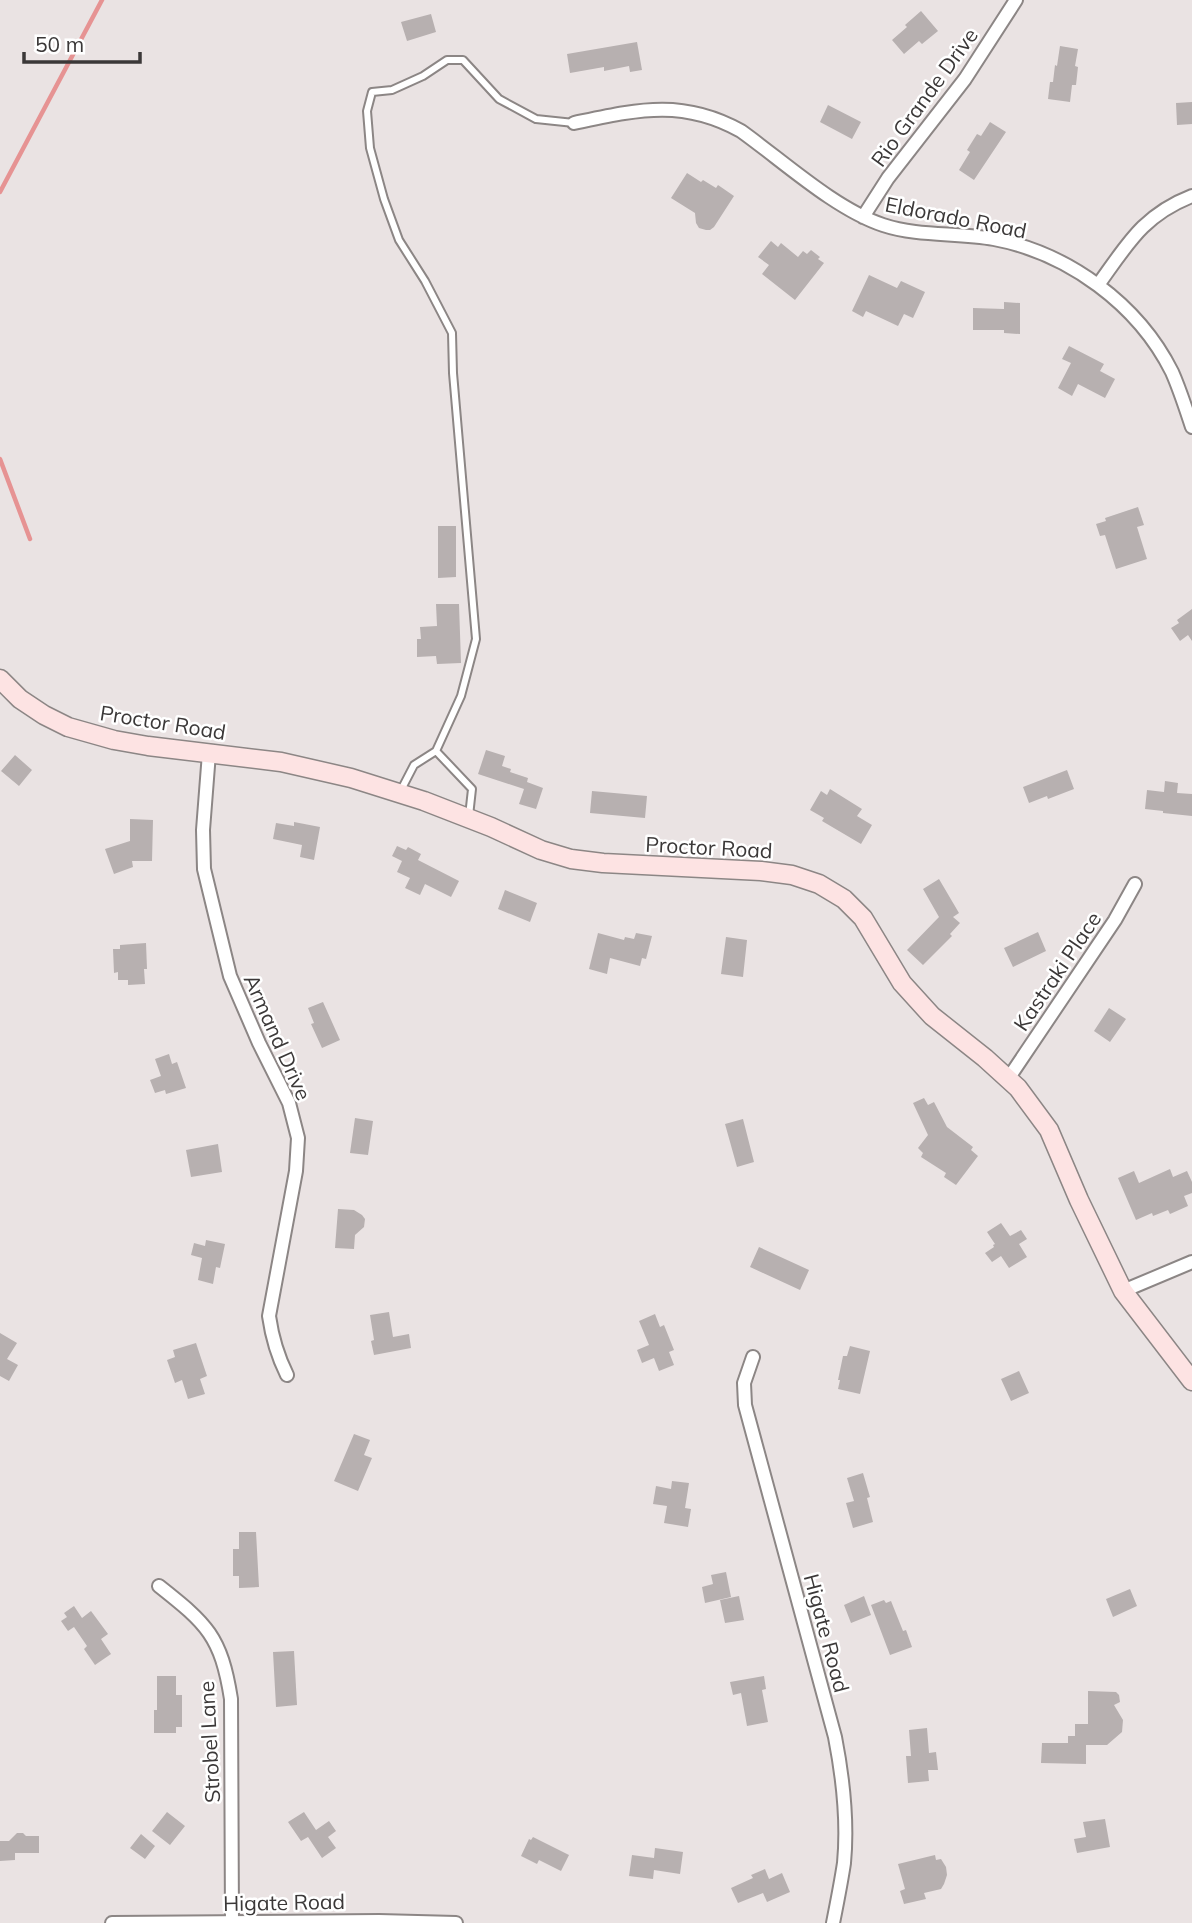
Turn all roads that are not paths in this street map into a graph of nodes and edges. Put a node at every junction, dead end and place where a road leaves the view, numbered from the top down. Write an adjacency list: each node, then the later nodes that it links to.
1 (1016, 0): 4 (street, Rio Grande Drive)
2 (574, 123): 4 (street, Eldorado Road); 8 (lane)
3 (1192, 196): 5 (street)
4 (863, 217): 5 (street, Eldorado Road)
5 (1098, 285): 6 (street, Eldorado Road)
6 (1192, 427)
7 (0, 679): 9 (main road, Proctor Road)
8 (436, 751): 10 (lane); 11 (lane)
9 (209, 753): 10 (main road, Proctor Road); 17 (street, Armand Drive)
10 (400, 793): 11 (main road, Proctor Road)
11 (468, 818): 13 (main road, Proctor Road)
12 (1135, 884): 13 (street, Kastraki Place)
13 (1008, 1079): 15 (main road, Proctor Road)
14 (1192, 1262): 15 (street)
15 (1124, 1291): 18 (main road, Proctor Road)
16 (753, 1357): 23 (street, Higate Road)
17 (287, 1375)
18 (1192, 1381)
19 (159, 1586): 20 (street, Strobel Lane)
20 (232, 1922): 21 (street, Higate Road); 22 (street, Higate Road)
21 (112, 1923)
22 (456, 1923)
23 (833, 1923)

